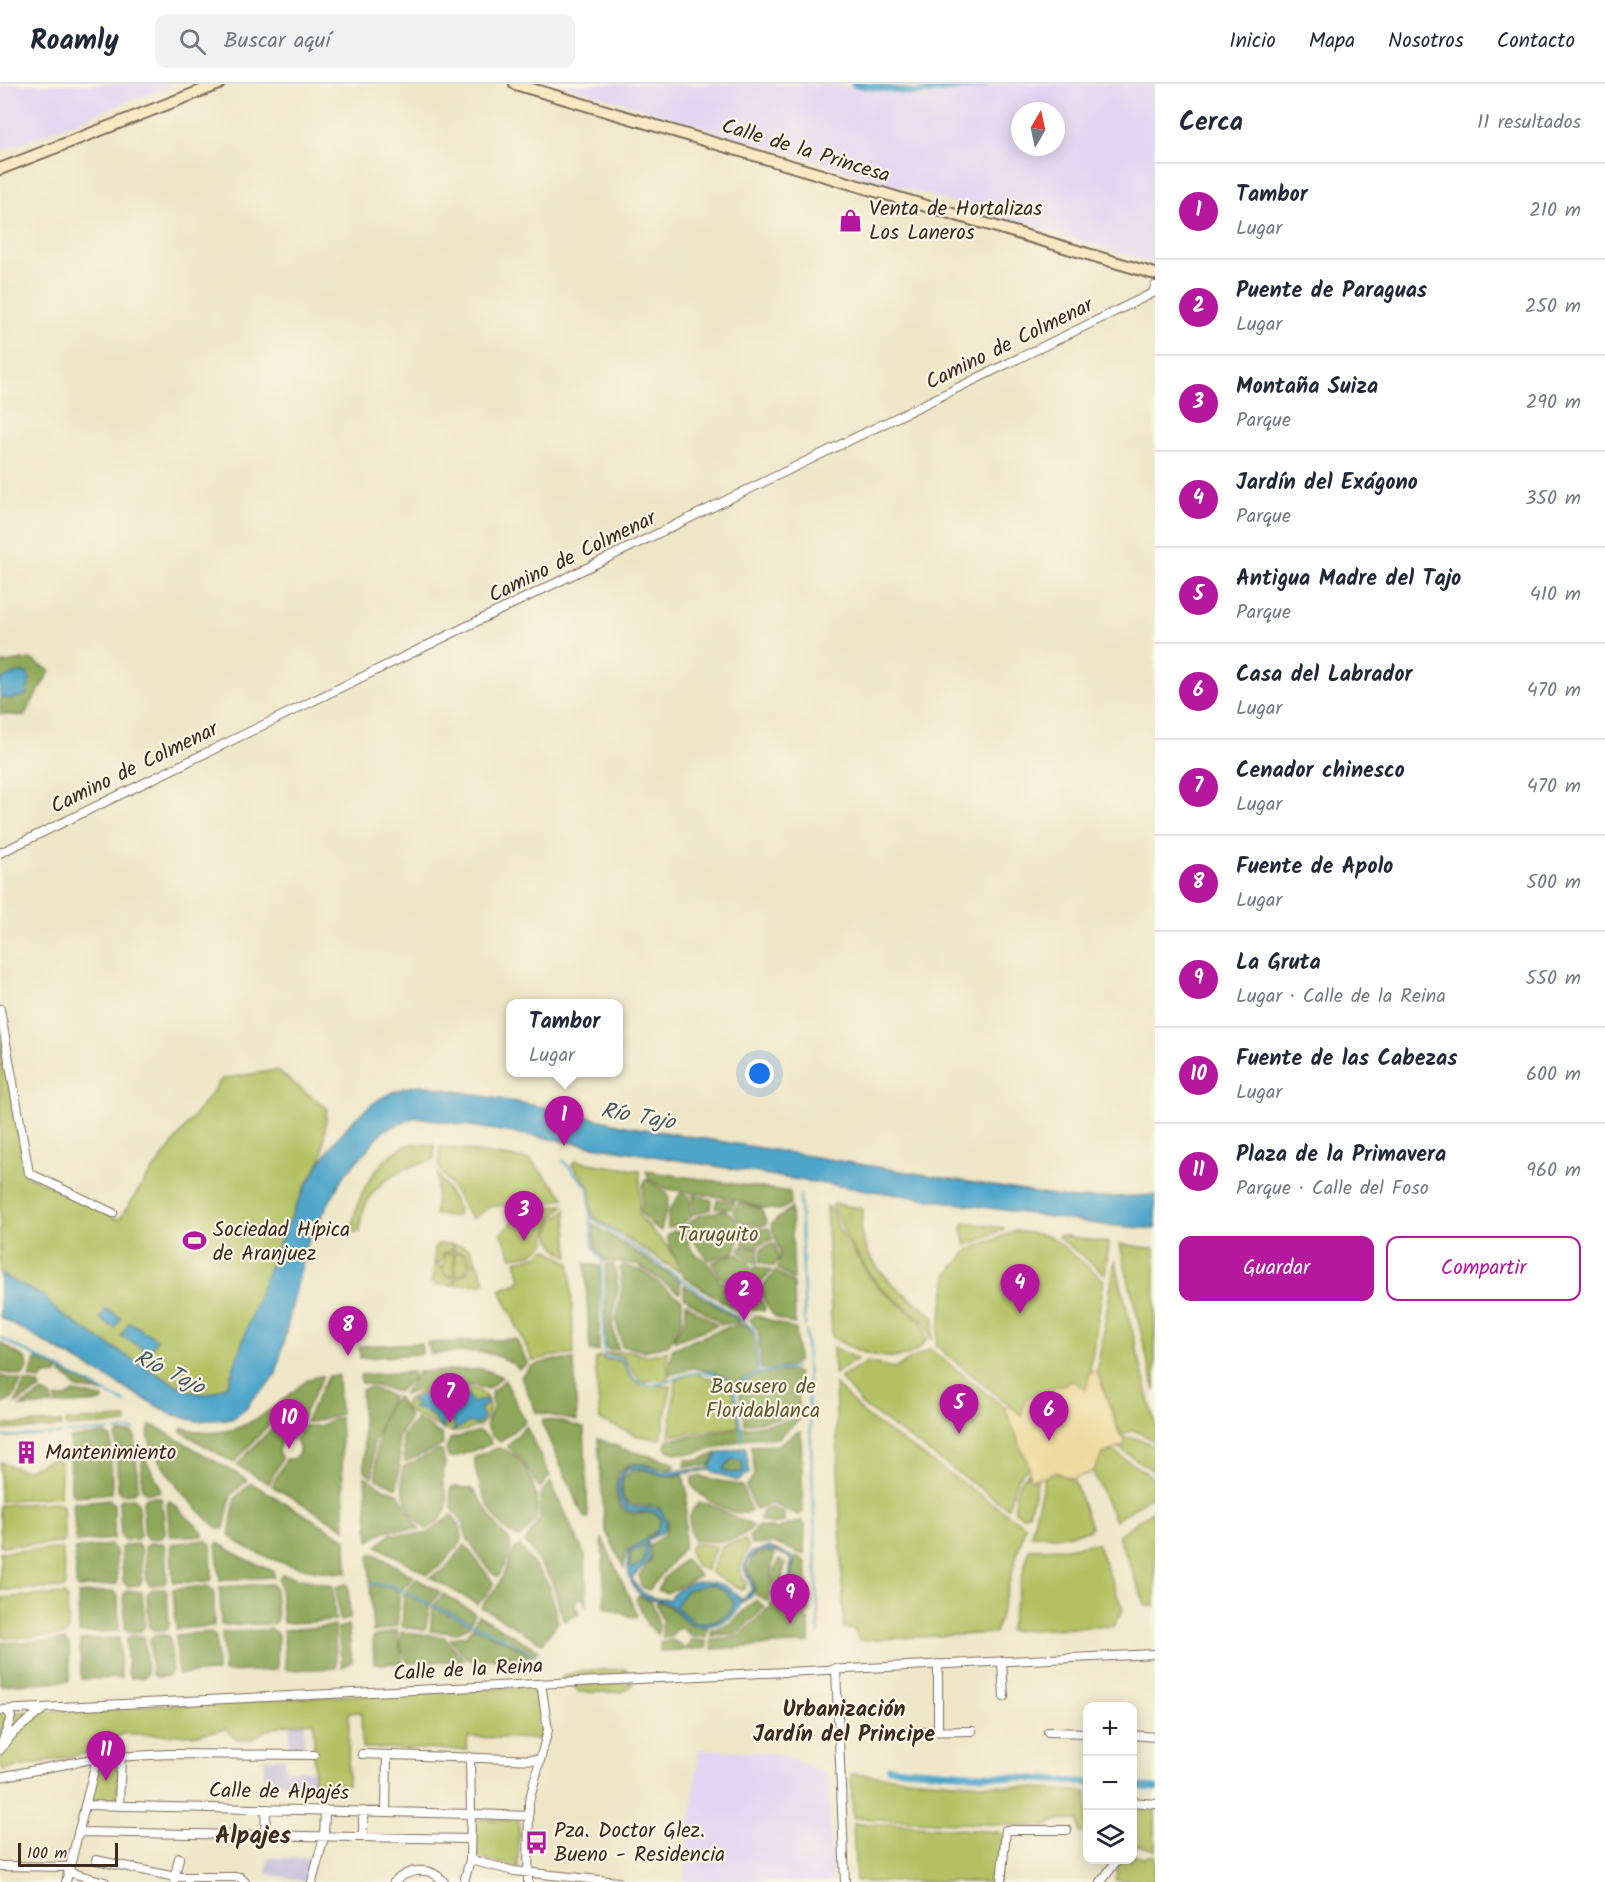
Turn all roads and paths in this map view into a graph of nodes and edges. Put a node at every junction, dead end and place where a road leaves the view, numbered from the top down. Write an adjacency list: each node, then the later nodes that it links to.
1 (219, 84): 3 (street)
2 (515, 84): 4 (street, Calle de la Princesa)
3 (0, 169)
4 (1155, 274)
5 (1155, 286): 6 (street, Camino de Colmenar)
6 (0, 853)
7 (0, 1009): 8 (street)
8 (113, 1213)
9 (1154, 1656): 10 (street, Calle de la Reina)
10 (1002, 1662): 11 (street, Calle de la Reina); 14 (street)
11 (938, 1664): 12 (street, Calle de la Reina); 18 (street)
12 (836, 1668): 13 (street, Calle de la Reina); 67 (street)
13 (542, 1683): 15 (street, Calle de la Reina); 32 (street)
14 (1004, 1697)
15 (47, 1708): 16 (street, Calle de la Reina); 25 (street)
16 (3, 1710): 17 (street); 25 (street)
17 (0, 1719)
18 (938, 1731): 19 (street); 20 (street)
19 (972, 1731)
20 (904, 1732)
21 (1048, 1732): 22 (street)
22 (1083, 1733)
23 (1137, 1736): 24 (street)
24 (1155, 1737)
25 (0, 1749)
26 (362, 1754): 28 (street)
27 (314, 1755): 29 (street)
28 (387, 1755): 30 (street); 41 (street)
29 (121, 1756): 31 (street); 37 (street)
30 (470, 1757): 32 (street); 42 (street)
31 (97, 1758): 33 (street); 36 (street)
32 (540, 1760): 43 (street)
33 (0, 1777)
34 (1137, 1802): 35 (street)
35 (1155, 1804)
36 (85, 1805): 37 (street, Calle de Alpajés); 45 (street)
37 (119, 1806): 38 (street, Calle de Alpajés)
38 (266, 1809): 39 (street, Calle de Alpajés); 46 (street)
39 (325, 1810): 40 (street, Calle de Alpajés); 47 (street)
40 (363, 1811): 41 (street, Calle de Alpajés); 48 (street)
41 (386, 1811): 42 (street, Calle de Alpajés)
42 (471, 1814): 43 (street, Calle de Alpajés); 49 (street)
43 (529, 1816): 56 (street)
44 (1067, 1830): 68 (street)
45 (78, 1832): 46 (street); 55 (street)
46 (265, 1835): 47 (street)
47 (324, 1837): 48 (street); 62 (street)
48 (363, 1837): 49 (street)
49 (470, 1839): 52 (street)
50 (179, 1858): 57 (street)
51 (96, 1860): 57 (street)
52 (470, 1860): 56 (street); 65 (street)
53 (1114, 1864): 69 (street)
54 (0, 1866): 55 (street)
55 (68, 1870): 59 (street); 60 (street)
56 (529, 1878): 58 (street)
57 (174, 1880): 61 (street)
58 (580, 1880): 66 (street)
59 (66, 1882)
60 (105, 1882)
61 (245, 1882)
62 (312, 1882)
63 (393, 1882): 64 (street)
64 (444, 1882)
65 (464, 1882)
66 (618, 1882)
67 (845, 1882)
68 (1001, 1882)
69 (1101, 1882)

